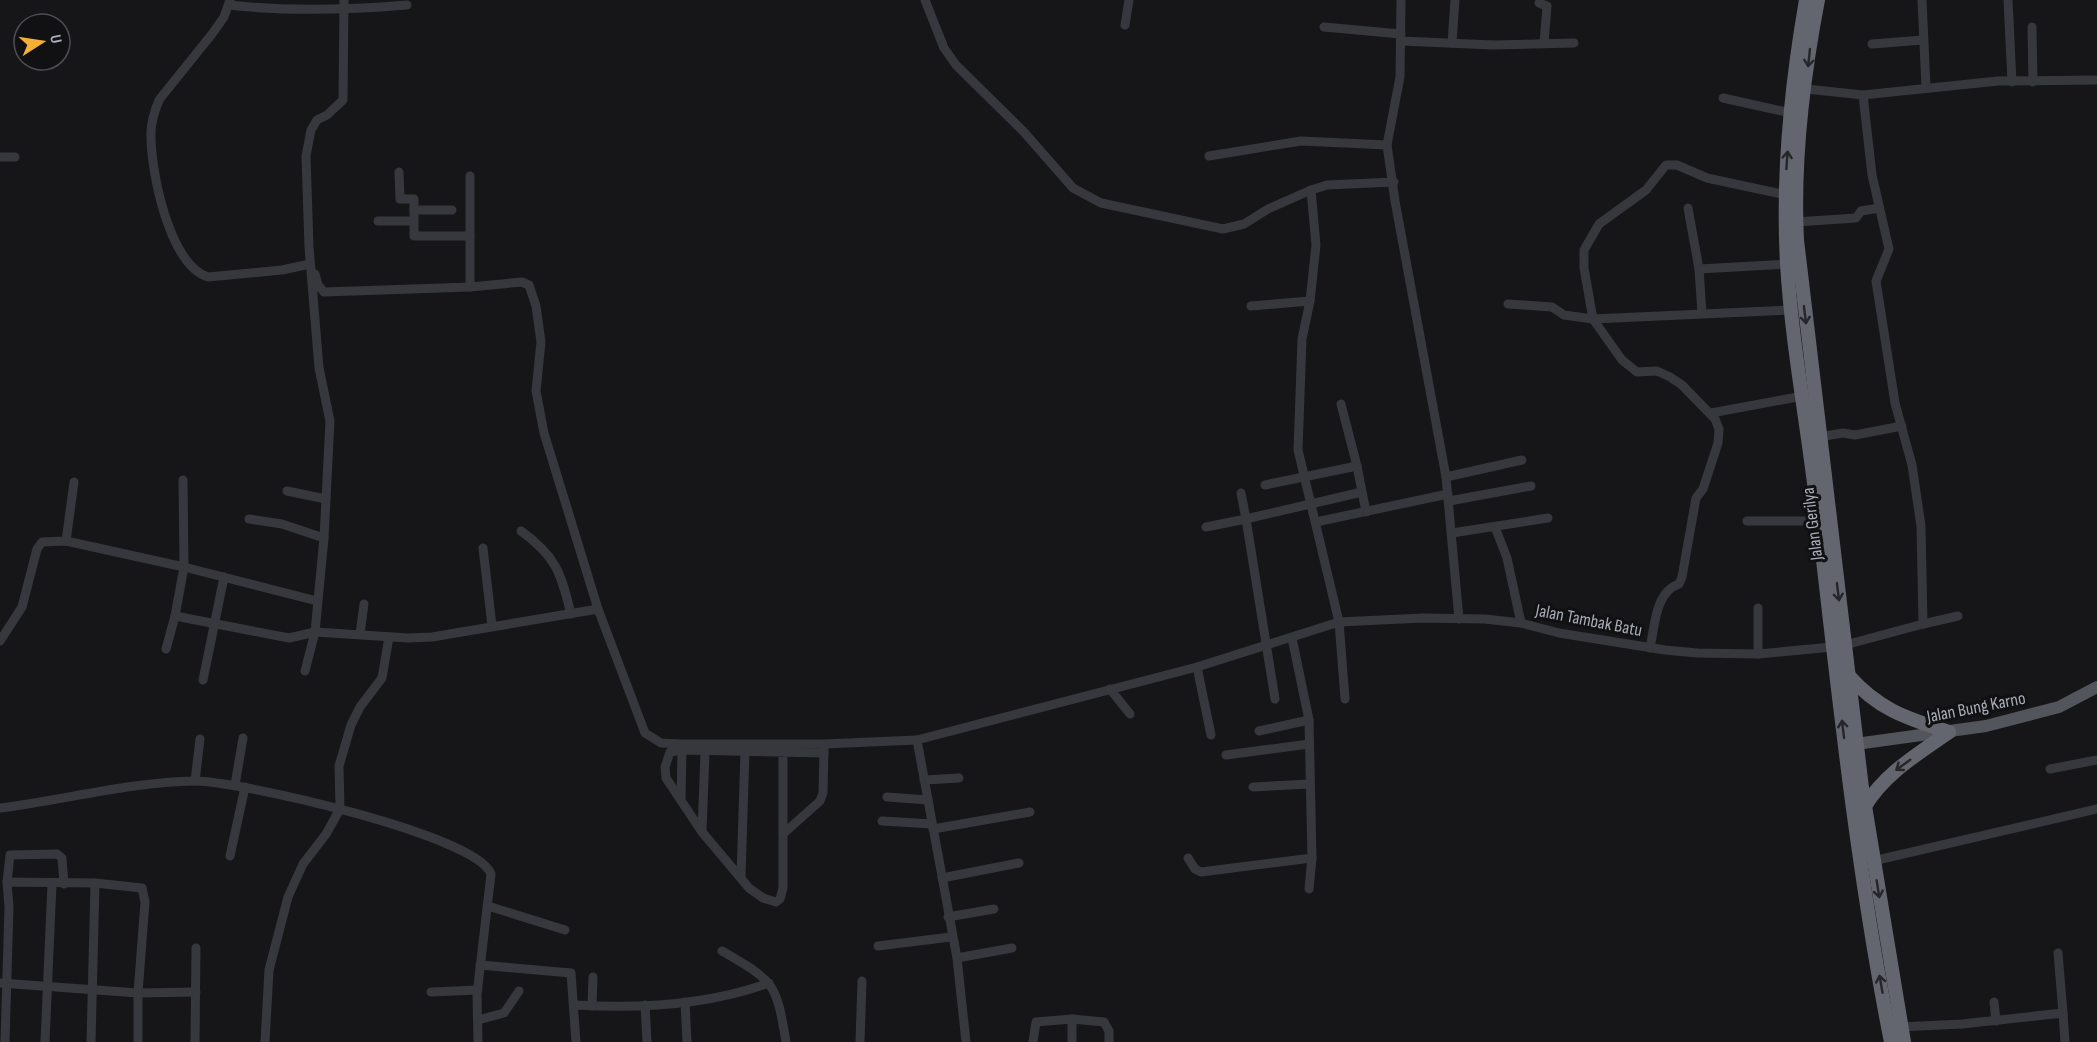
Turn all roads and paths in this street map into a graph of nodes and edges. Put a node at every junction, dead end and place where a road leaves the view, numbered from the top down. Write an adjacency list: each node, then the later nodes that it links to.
1 (344, 0): 13 (street)
2 (925, 0): 38 (street)
3 (1129, 0): 14 (street)
4 (1401, 0): 17 (street)
5 (1455, 0): 19 (street)
6 (1806, 0): 30 (highway, Jalan Gerilya)
7 (1818, 0): 27 (highway, Jalan Gerilya, one-way to 27)
8 (1922, 0): 18 (street)
9 (2008, 0): 24 (street)
10 (230, 2): 13 (street); 48 (street)
11 (1539, 3): 20 (street)
12 (407, 5): 13 (street)
13 (343, 11): 48 (street)
14 (1125, 25)
15 (1324, 27): 17 (street)
16 (2032, 27): 25 (street)
17 (1401, 37): 19 (street); 31 (street)
18 (1923, 40): 22 (street); 26 (street)
19 (1452, 43): 20 (street)
20 (1544, 43): 21 (street)
21 (1574, 43)
22 (1872, 44)
23 (2097, 80): 25 (street)
24 (2012, 82): 25 (street); 26 (street)
25 (2033, 82)
26 (1926, 87): 28 (street)
27 (1806, 89): 28 (street); 46 (highway, Jalan Gerilya)
28 (1863, 95): 41 (street)
29 (1723, 98): 30 (street)
30 (1791, 113): 39 (highway, Jalan Gerilya, one-way to 30)
31 (1387, 145): 32 (street); 37 (street)
32 (1209, 156)
33 (15, 157): 34 (street)
34 (0, 158)
35 (399, 172): 42 (street)
36 (470, 176): 47 (street)
37 (1393, 181): 38 (street); 66 (street)
38 (1311, 190): 53 (street)
39 (1786, 195): 49 (highway, Jalan Gerilya); 58 (street)
40 (1688, 208): 50 (street)
41 (1879, 208): 46 (street); 62 (street)
42 (414, 210): 43 (street); 45 (street)
43 (452, 210)
44 (378, 221): 45 (street)
45 (414, 221): 47 (street)
46 (1796, 222): 51 (highway, Jalan Gerilya)
47 (470, 236): 52 (street)
48 (310, 264): 52 (street); 76 (street)
49 (1787, 264): 50 (street); 51 (highway, Jalan Gerilya)
50 (1699, 269): 57 (street)
51 (1795, 285): 56 (highway, Jalan Gerilya); 63 (highway, Jalan Gerilya, one-way to 63)
52 (470, 287): 97 (street)
53 (1310, 301): 55 (street); 67 (street)
54 (1508, 304): 58 (street)
55 (1251, 306)
56 (1791, 310): 57 (street); 59 (highway, Jalan Gerilya)
57 (1702, 313): 58 (street)
58 (1593, 319): 61 (street)
59 (1803, 396): 61 (street); 83 (highway, Jalan Gerilya)
60 (1341, 404): 65 (street)
61 (1711, 413): 114 (street)
62 (1902, 426): 63 (street); 104 (street)
63 (1820, 437): 113 (highway, Jalan Gerilya, one-way to 113)
64 (1522, 460): 66 (street)
65 (1357, 466): 67 (street); 73 (street)
66 (1446, 477): 75 (street)
67 (1305, 478): 70 (street); 77 (street)
68 (183, 480): 92 (street)
69 (74, 482): 90 (street)
70 (1265, 485)
71 (1531, 486): 75 (street)
72 (287, 491): 76 (street)
73 (1362, 492): 77 (street); 78 (street)
74 (1241, 493): 81 (street)
75 (1449, 497): 78 (street); 88 (street)
76 (326, 499): 89 (street)
77 (1311, 502): 81 (street); 84 (street)
78 (1366, 512): 84 (street)
79 (1548, 518): 86 (street)
80 (249, 519): 89 (street)
81 (1246, 519): 85 (street); 112 (street)
82 (1747, 521): 83 (street)
83 (1819, 521): 113 (highway, Jalan Gerilya)
84 (1316, 522): 102 (street)
85 (1206, 527)
86 (1495, 527): 88 (street); 103 (street)
87 (521, 531): 98 (street)
88 (1452, 533): 101 (street)
89 (324, 538): 94 (street)
90 (66, 542): 92 (street); 111 (street)
91 (483, 548): 106 (street)
92 (184, 567): 93 (street); 99 (street)
93 (224, 577): 94 (street); 105 (street)
94 (317, 601): 107 (street)
95 (364, 604): 108 (street)
96 (1758, 608): 116 (street)
97 (598, 609): 98 (street); 135 (street)
98 (572, 614): 106 (street)
99 (176, 616): 105 (street); 115 (street)
100 (1958, 616): 104 (street, Jalan Tambak Batu)
101 (1459, 619): 102 (street, Jalan Tambak Batu); 103 (street, Jalan Tambak Batu)
102 (1338, 622): 110 (street, Jalan Tambak Batu); 124 (street)
103 (1521, 623): 114 (street, Jalan Tambak Batu)
104 (1923, 624): 113 (street, Jalan Tambak Batu)
105 (215, 625): 107 (street); 120 (street)
106 (492, 627): 109 (street)
107 (315, 632): 108 (street); 118 (street)
108 (360, 634): 109 (street)
109 (389, 637): 156 (street)
110 (1292, 638): 112 (street, Jalan Tambak Batu); 126 (street)
111 (0, 641)
112 (1267, 644): 117 (street, Jalan Tambak Batu); 123 (street)
113 (1839, 646): 116 (street, Jalan Tambak Batu); 119 (highway, Jalan Gerilya); 150 (highway, Jalan Gerilya, one-way to 113)
114 (1650, 648): 116 (street, Jalan Tambak Batu)
115 (166, 649)
116 (1758, 654)
117 (1197, 667): 122 (street, Jalan Tambak Batu); 129 (street)
118 (305, 671)
119 (1848, 675): 128 (highway); 134 (highway, Jalan Gerilya)
120 (203, 680)
121 (2097, 687): 128 (main road, Jalan Bung Karno)
122 (1110, 689): 125 (street); 132 (street, Jalan Tambak Batu)
123 (1275, 699)
124 (1345, 699)
125 (1130, 714)
126 (1309, 720): 127 (street); 133 (street)
127 (1259, 731)
128 (1949, 732): 134 (main road, Jalan Bung Karno); 154 (highway, one-way to 154)
129 (1211, 735)
130 (243, 738): 147 (street)
131 (200, 739): 145 (street)
132 (917, 740): 135 (street, Jalan Tambak Batu); 144 (street)
133 (1310, 744): 140 (street); 146 (street)
134 (1856, 744): 150 (highway, Jalan Gerilya)
135 (824, 748): 139 (street); 162 (street)
136 (682, 750): 138 (street); 152 (street); 152 (street)
137 (745, 751): 138 (street); 139 (street); 168 (street)
138 (705, 752): 161 (street)
139 (783, 752): 162 (street)
140 (1226, 755)
141 (2097, 760): 142 (street)
142 (2049, 769)
143 (959, 778): 144 (street)
144 (924, 780): 153 (street)
145 (195, 781): 147 (street); 155 (street)
146 (1309, 783): 149 (street); 165 (street)
147 (234, 785): 148 (street)
148 (245, 786): 156 (street); 163 (street)
149 (1253, 787)
150 (1856, 789): 154 (highway, Jalan Gerilya); 225 (highway, Jalan Gerilya, one-way to 150)
151 (887, 797): 153 (street)
152 (681, 800): 161 (street)
153 (928, 800): 160 (street)
154 (1864, 806): 166 (highway, Jalan Gerilya)
155 (0, 808)
156 (340, 809): 175 (street); 214 (street)
157 (2097, 809): 166 (street)
158 (1030, 812): 160 (street)
159 (882, 821): 160 (street)
160 (933, 826): 169 (street)
161 (702, 832): 168 (street)
162 (783, 834): 168 (street)
163 (230, 856)
164 (1188, 858): 165 (street)
165 (1312, 858): 174 (street)
166 (1873, 861): 208 (highway, Jalan Gerilya, one-way to 208)
167 (1019, 863): 169 (street)
168 (741, 876)
169 (942, 878): 178 (street)
170 (7, 882): 171 (street); 172 (street); 177 (street)
171 (52, 884): 172 (street); 192 (street)
172 (64, 884): 173 (street)
173 (95, 884): 193 (street); 198 (street)
174 (1309, 889)
175 (488, 906): 179 (street); 187 (street)
176 (994, 909): 178 (street)
177 (4, 917): 190 (street)
178 (948, 917): 180 (street)
179 (565, 930)
180 (951, 937): 181 (street); 186 (street)
181 (878, 946)
182 (196, 948): 196 (street)
183 (1012, 948): 186 (street)
184 (722, 951): 191 (street)
185 (2058, 953): 204 (street)
186 (957, 958): 221 (street)
187 (480, 965): 194 (street); 201 (street)
188 (593, 976): 203 (street)
189 (862, 981): 220 (street)
190 (3, 983): 192 (street); 209 (street)
191 (769, 984): 199 (street); 219 (street)
192 (46, 987): 193 (street); 210 (street)
193 (92, 990): 198 (street); 211 (street)
194 (478, 990): 197 (street); 206 (street)
195 (519, 991): 206 (street)
196 (196, 992): 198 (street); 213 (street)
197 (432, 992)
198 (138, 993): 212 (street)
199 (685, 1002): 202 (street); 218 (street)
200 (1994, 1002): 207 (street)
201 (575, 1005): 203 (street); 216 (street)
202 (645, 1005): 203 (street); 217 (street)
203 (592, 1006)
204 (2063, 1013): 207 (street); 227 (street)
205 (1072, 1019): 222 (street); 223 (street); 224 (street)
206 (478, 1020): 215 (street)
207 (1996, 1021): 208 (street)
208 (1900, 1027): 226 (highway, Jalan Gerilya)
209 (5, 1042)
210 (45, 1042)
211 (91, 1042)
212 (138, 1042)
213 (195, 1042)
214 (264, 1042)
215 (478, 1042)
216 (576, 1042)
217 (647, 1042)
218 (687, 1042)
219 (786, 1042)
220 (860, 1042)
221 (966, 1042)
222 (1033, 1042)
223 (1072, 1042)
224 (1109, 1042)
225 (1892, 1042)
226 (1904, 1042)
227 (2065, 1042)

